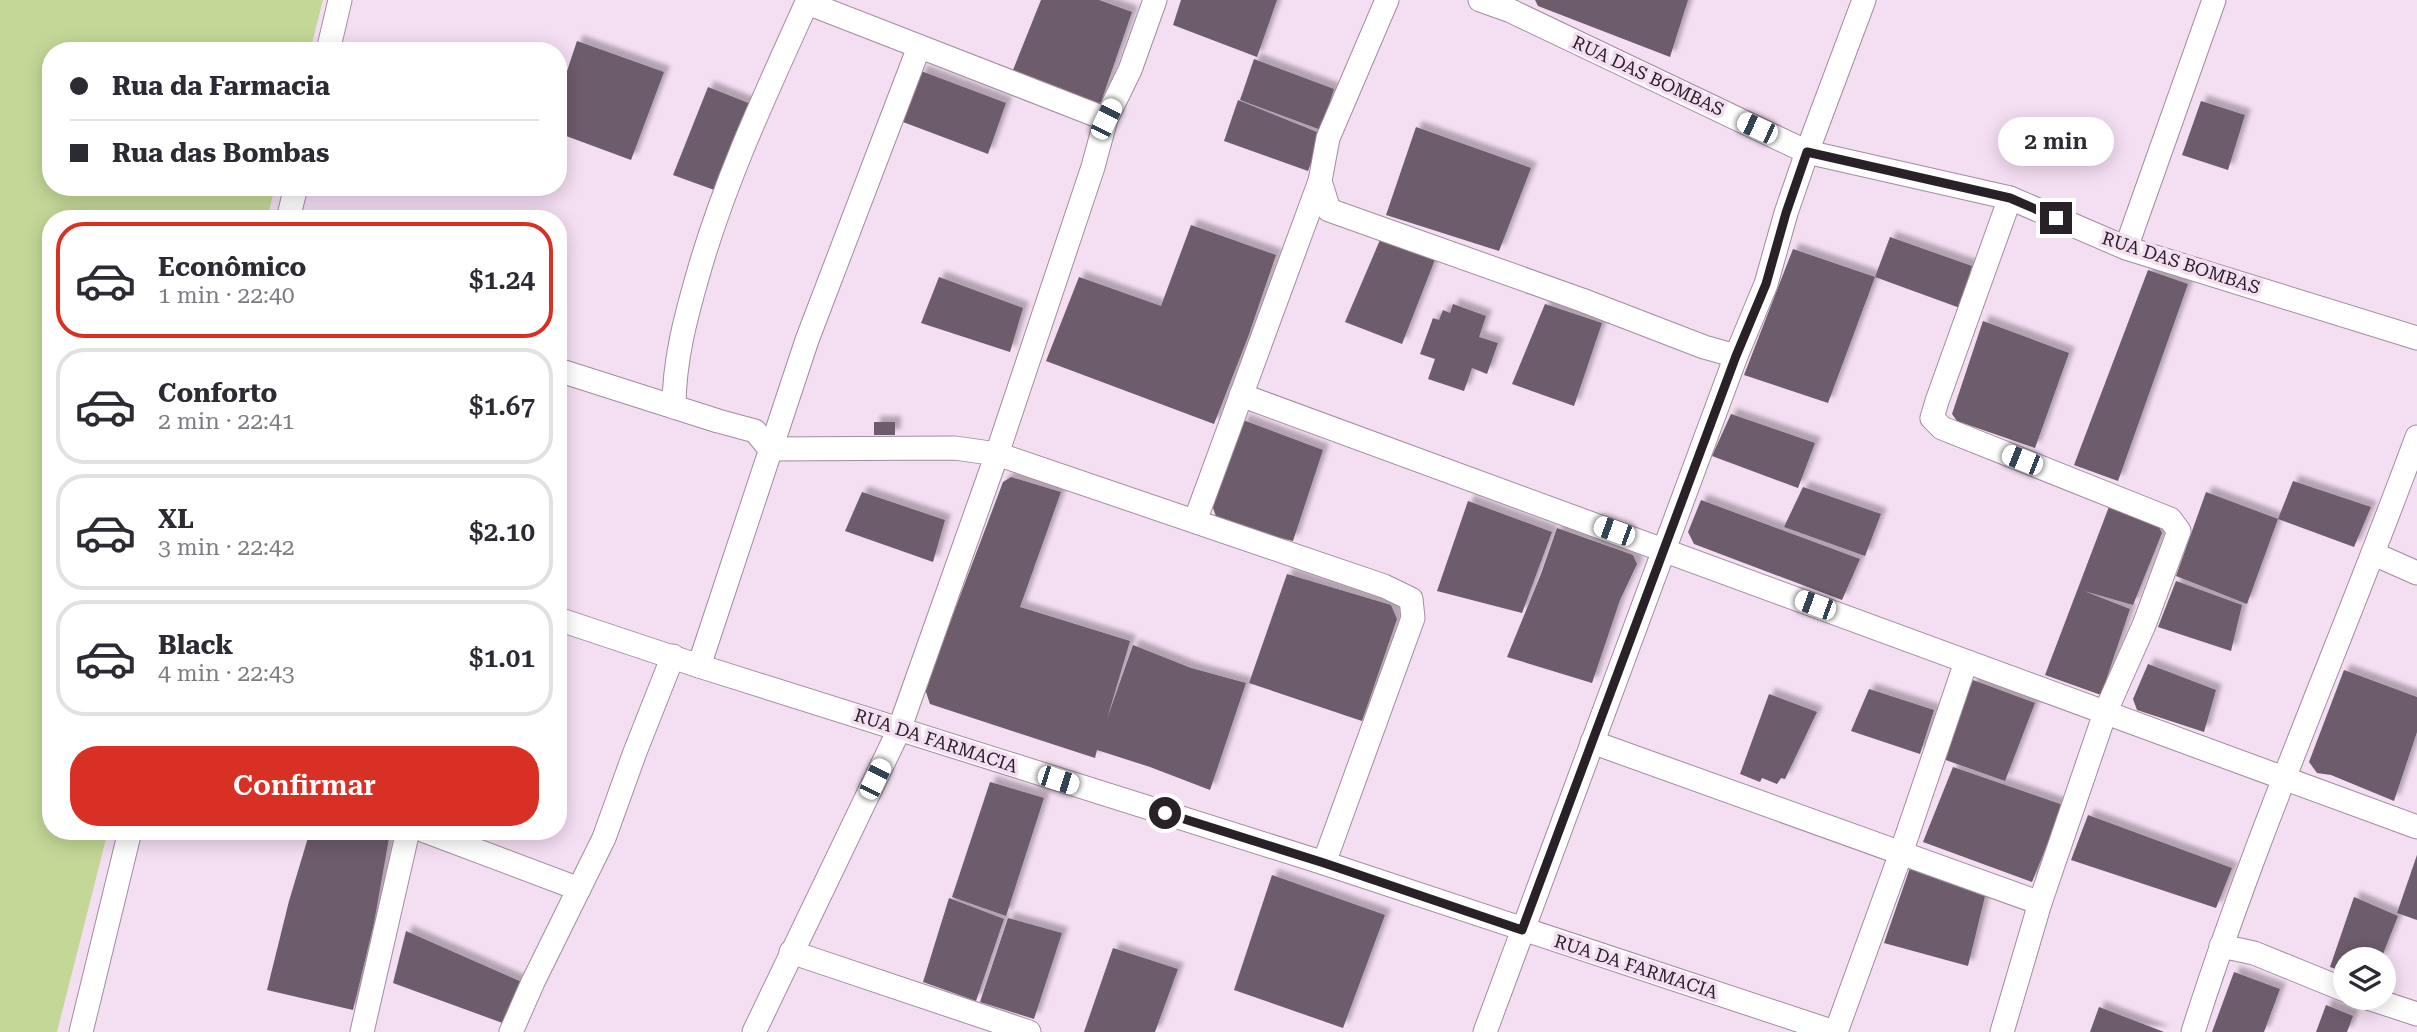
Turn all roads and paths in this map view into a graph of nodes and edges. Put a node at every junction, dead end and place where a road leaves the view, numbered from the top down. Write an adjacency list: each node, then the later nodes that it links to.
1 (340, 0): 9 (street)
2 (809, 0): 10 (street); 20 (street)
3 (1155, 0): 11 (street)
4 (1387, 0): 13 (street)
5 (1480, 0): 8 (street, RUA DAS BOMBAS)
6 (1864, 0): 12 (street)
7 (2214, 0): 15 (street)
8 (1512, 5): 12 (street, RUA DAS BOMBAS)
9 (330, 42)
10 (919, 47): 11 (street); 22 (street)
11 (1106, 119): 23 (street)
12 (1807, 152): 14 (street, RUA DAS BOMBAS); 17 (street)
13 (1320, 181): 17 (street); 19 (street)
14 (2010, 198): 15 (street, RUA DAS BOMBAS); 32 (street)
15 (2126, 248): 16 (street, RUA DAS BOMBAS)
16 (2417, 338)
17 (1736, 356): 25 (street)
18 (567, 373): 20 (street)
19 (1241, 395): 24 (street); 25 (street)
20 (674, 407): 22 (street)
21 (2417, 437): 26 (street)
22 (770, 449): 23 (street); 31 (street)
23 (997, 454): 24 (street); 33 (street)
24 (1195, 521): 41 (street)
25 (1664, 549): 30 (street); 34 (street)
26 (2374, 554): 27 (street); 35 (street)
27 (2417, 573)
28 (567, 622): 29 (street, RUA DA FARMACIA)
29 (673, 656): 31 (street, RUA DA FARMACIA); 42 (street)
30 (1966, 662): 32 (street); 40 (street)
31 (699, 666): 33 (street, RUA DA FARMACIA)
32 (2105, 713): 35 (street); 43 (street)
33 (899, 730): 41 (street, RUA DA FARMACIA); 46 (street)
34 (1592, 742): 40 (street); 44 (street)
35 (2283, 780): 36 (street); 45 (street)
36 (2417, 827)
37 (128, 840): 50 (street)
38 (406, 840): 51 (street)
39 (449, 840): 42 (street)
40 (1901, 853): 43 (street); 56 (street)
41 (1324, 863): 44 (street, RUA DA FARMACIA)
42 (579, 889): 52 (street)
43 (2040, 903): 57 (street)
44 (1522, 930): 55 (street); 56 (street, RUA DA FARMACIA)
45 (2221, 946): 47 (street); 58 (street)
46 (791, 952): 53 (street); 54 (street)
47 (2333, 985)
48 (2396, 1007): 49 (street)
49 (2417, 1014)
50 (81, 1032)
51 (362, 1032)
52 (511, 1032)
53 (754, 1032)
54 (1029, 1032)
55 (1485, 1032)
56 (1835, 1032)
57 (2002, 1032)
58 (2193, 1032)

